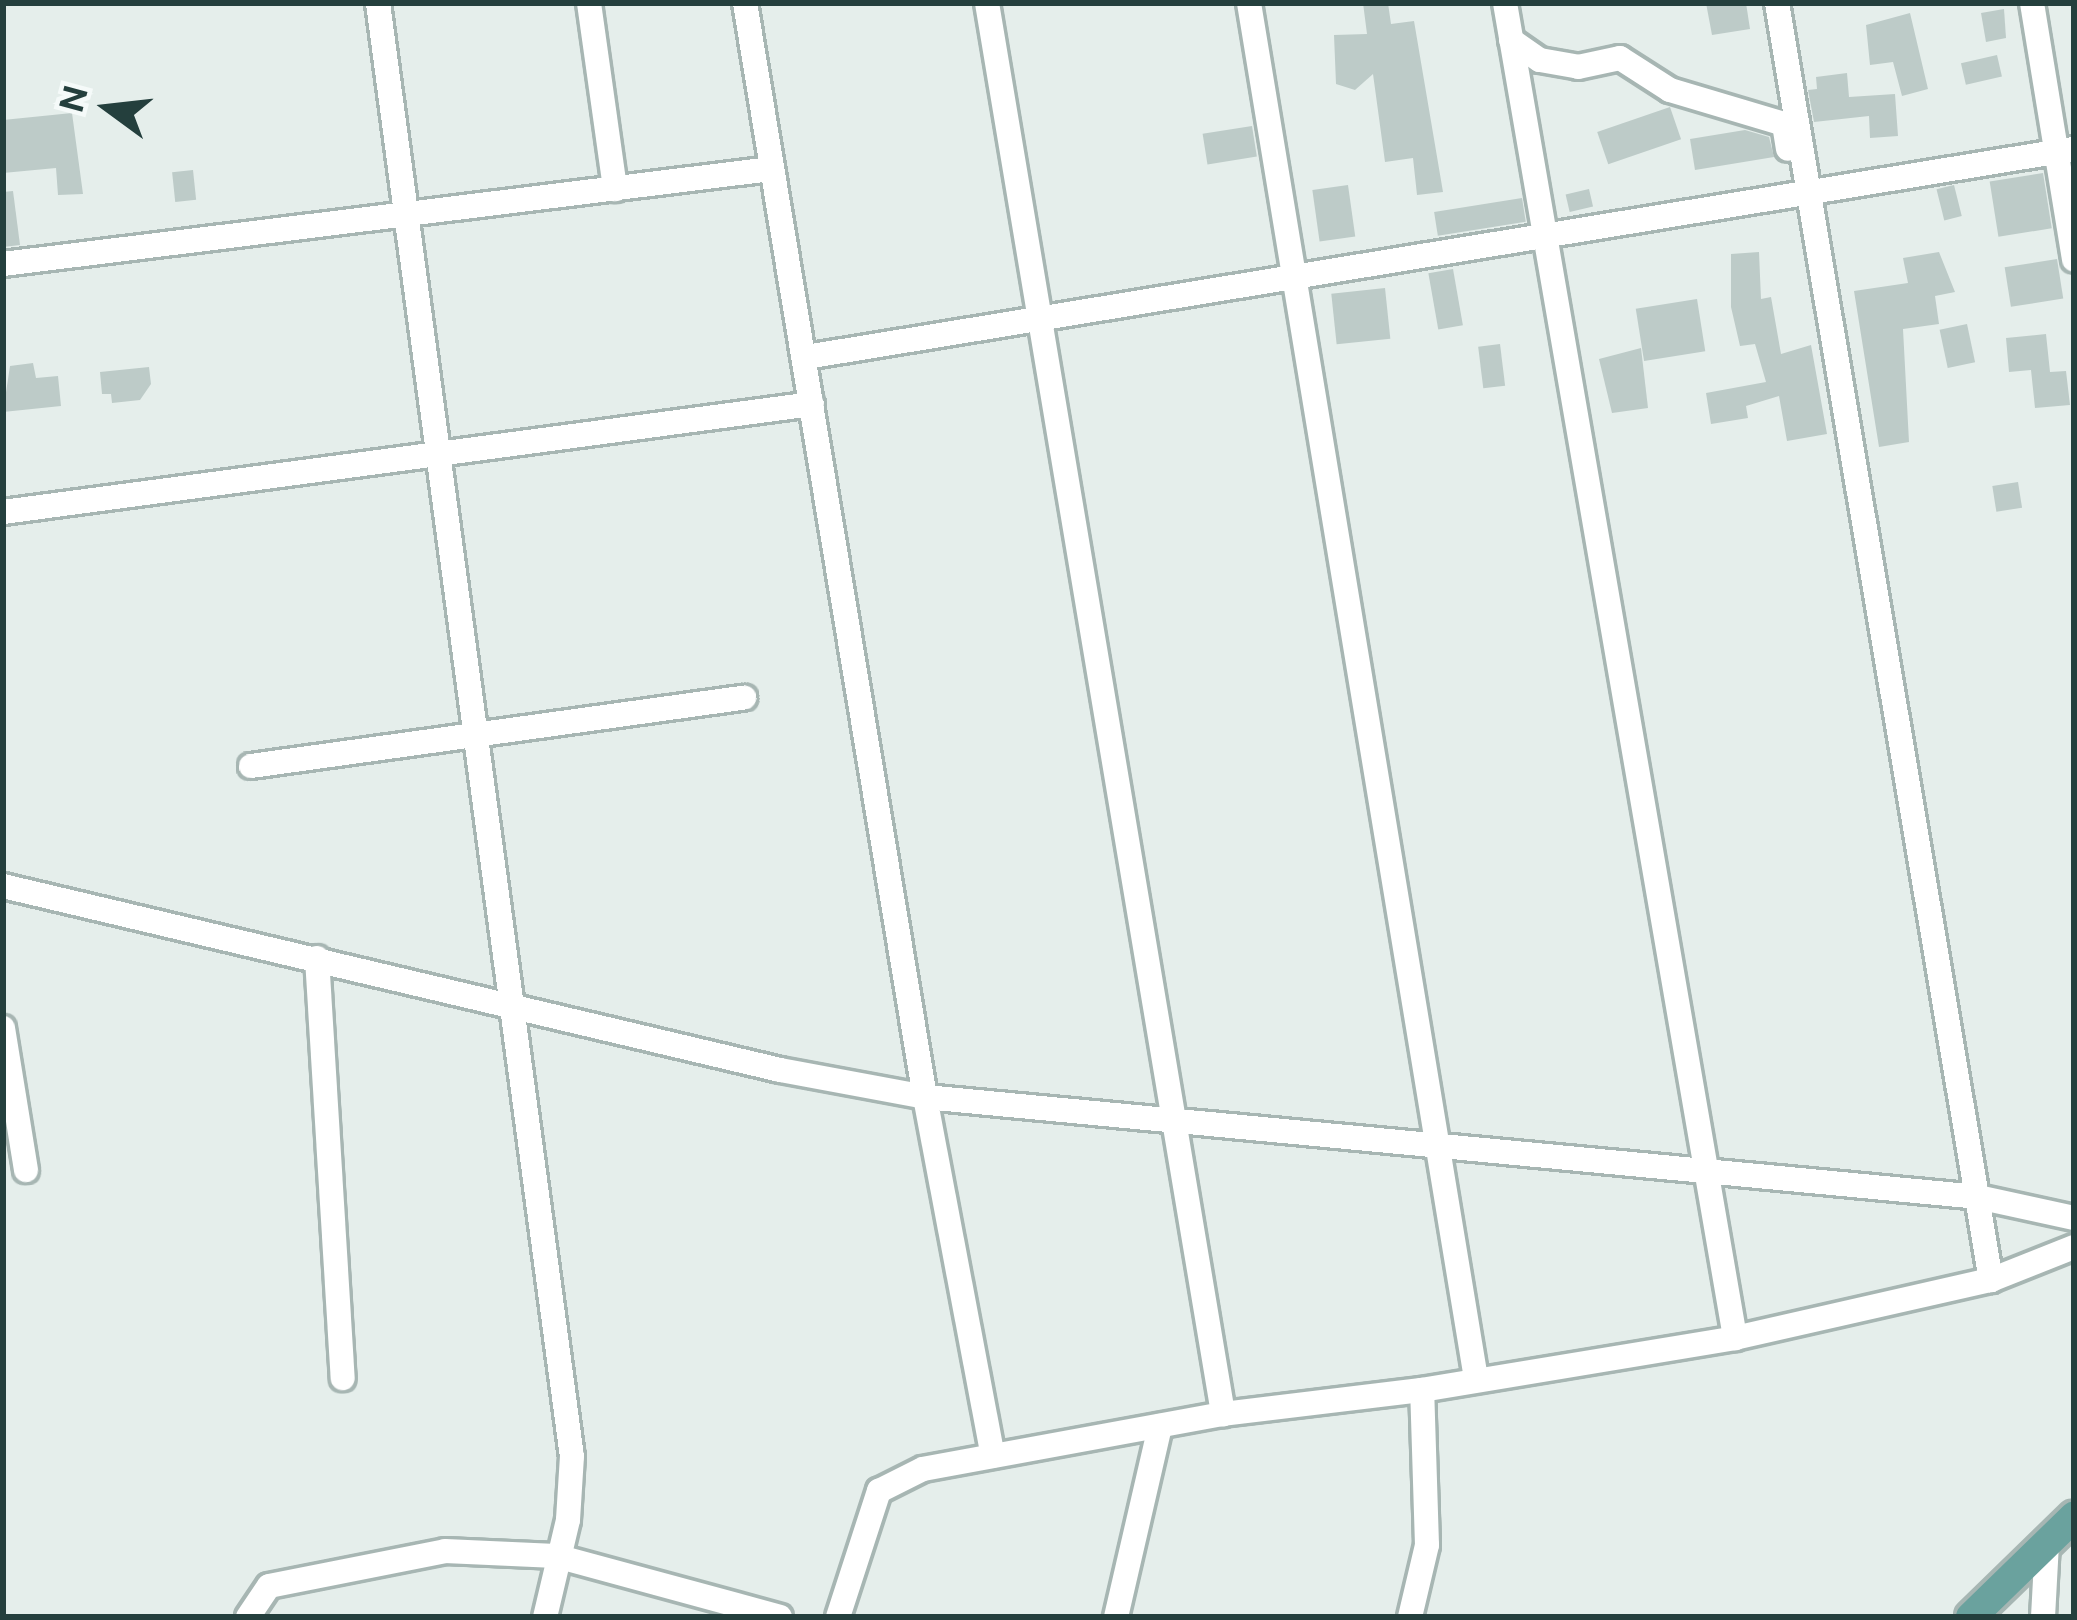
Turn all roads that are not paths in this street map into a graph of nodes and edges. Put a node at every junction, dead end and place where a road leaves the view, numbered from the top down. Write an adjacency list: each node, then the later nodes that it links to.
1 (378, 3): 14 (street)
2 (589, 3): 13 (street)
3 (745, 3): 11 (street)
4 (987, 3): 19 (street)
5 (1249, 3): 18 (street)
6 (1505, 3): 9 (street)
7 (1777, 3): 12 (street)
8 (2032, 3): 10 (street)
9 (1511, 40): 12 (street); 15 (street)
10 (2064, 150): 12 (street); 16 (street)
11 (771, 169): 13 (street); 20 (street)
12 (1809, 186): 15 (street); 36 (street)
13 (615, 189): 14 (street)
14 (409, 215): 17 (street); 22 (street)
15 (1547, 239): 18 (street); 34 (street)
16 (2074, 260)
17 (3, 264)
18 (1297, 276): 19 (street); 33 (street)
19 (1037, 315): 20 (street); 32 (street)
20 (806, 356): 21 (street)
21 (812, 404): 22 (street); 31 (street)
22 (440, 454): 23 (street); 25 (street)
23 (3, 512)
24 (744, 698): 25 (street)
25 (478, 735): 26 (street); 29 (street)
26 (251, 766)
27 (3, 886): 28 (street)
28 (317, 958): 29 (street); 41 (street)
29 (508, 1004): 31 (street); 49 (street)
30 (3, 1028): 35 (street)
31 (926, 1097): 32 (street); 46 (street)
32 (1174, 1124): 33 (street); 44 (street)
33 (1440, 1151): 34 (street); 42 (street)
34 (1704, 1169): 36 (street); 40 (street)
35 (26, 1171)
36 (1978, 1197): 37 (street); 39 (street)
37 (2074, 1218)
38 (2074, 1247): 39 (street)
39 (1991, 1280): 40 (street)
40 (1735, 1338): 42 (street)
41 (344, 1378)
42 (1476, 1379): 43 (street)
43 (1422, 1390): 44 (street); 55 (street)
44 (1223, 1414): 45 (street)
45 (1160, 1426): 46 (street); 54 (street)
46 (993, 1456): 53 (street)
47 (2074, 1517): 48 (main road)
48 (2047, 1544): 56 (main road); 57 (street)
49 (556, 1556): 50 (street); 51 (street); 52 (street)
50 (248, 1617)
51 (544, 1617)
52 (780, 1617)
53 (838, 1617)
54 (1116, 1617)
55 (1410, 1617)
56 (1971, 1617)
57 (2043, 1617)

